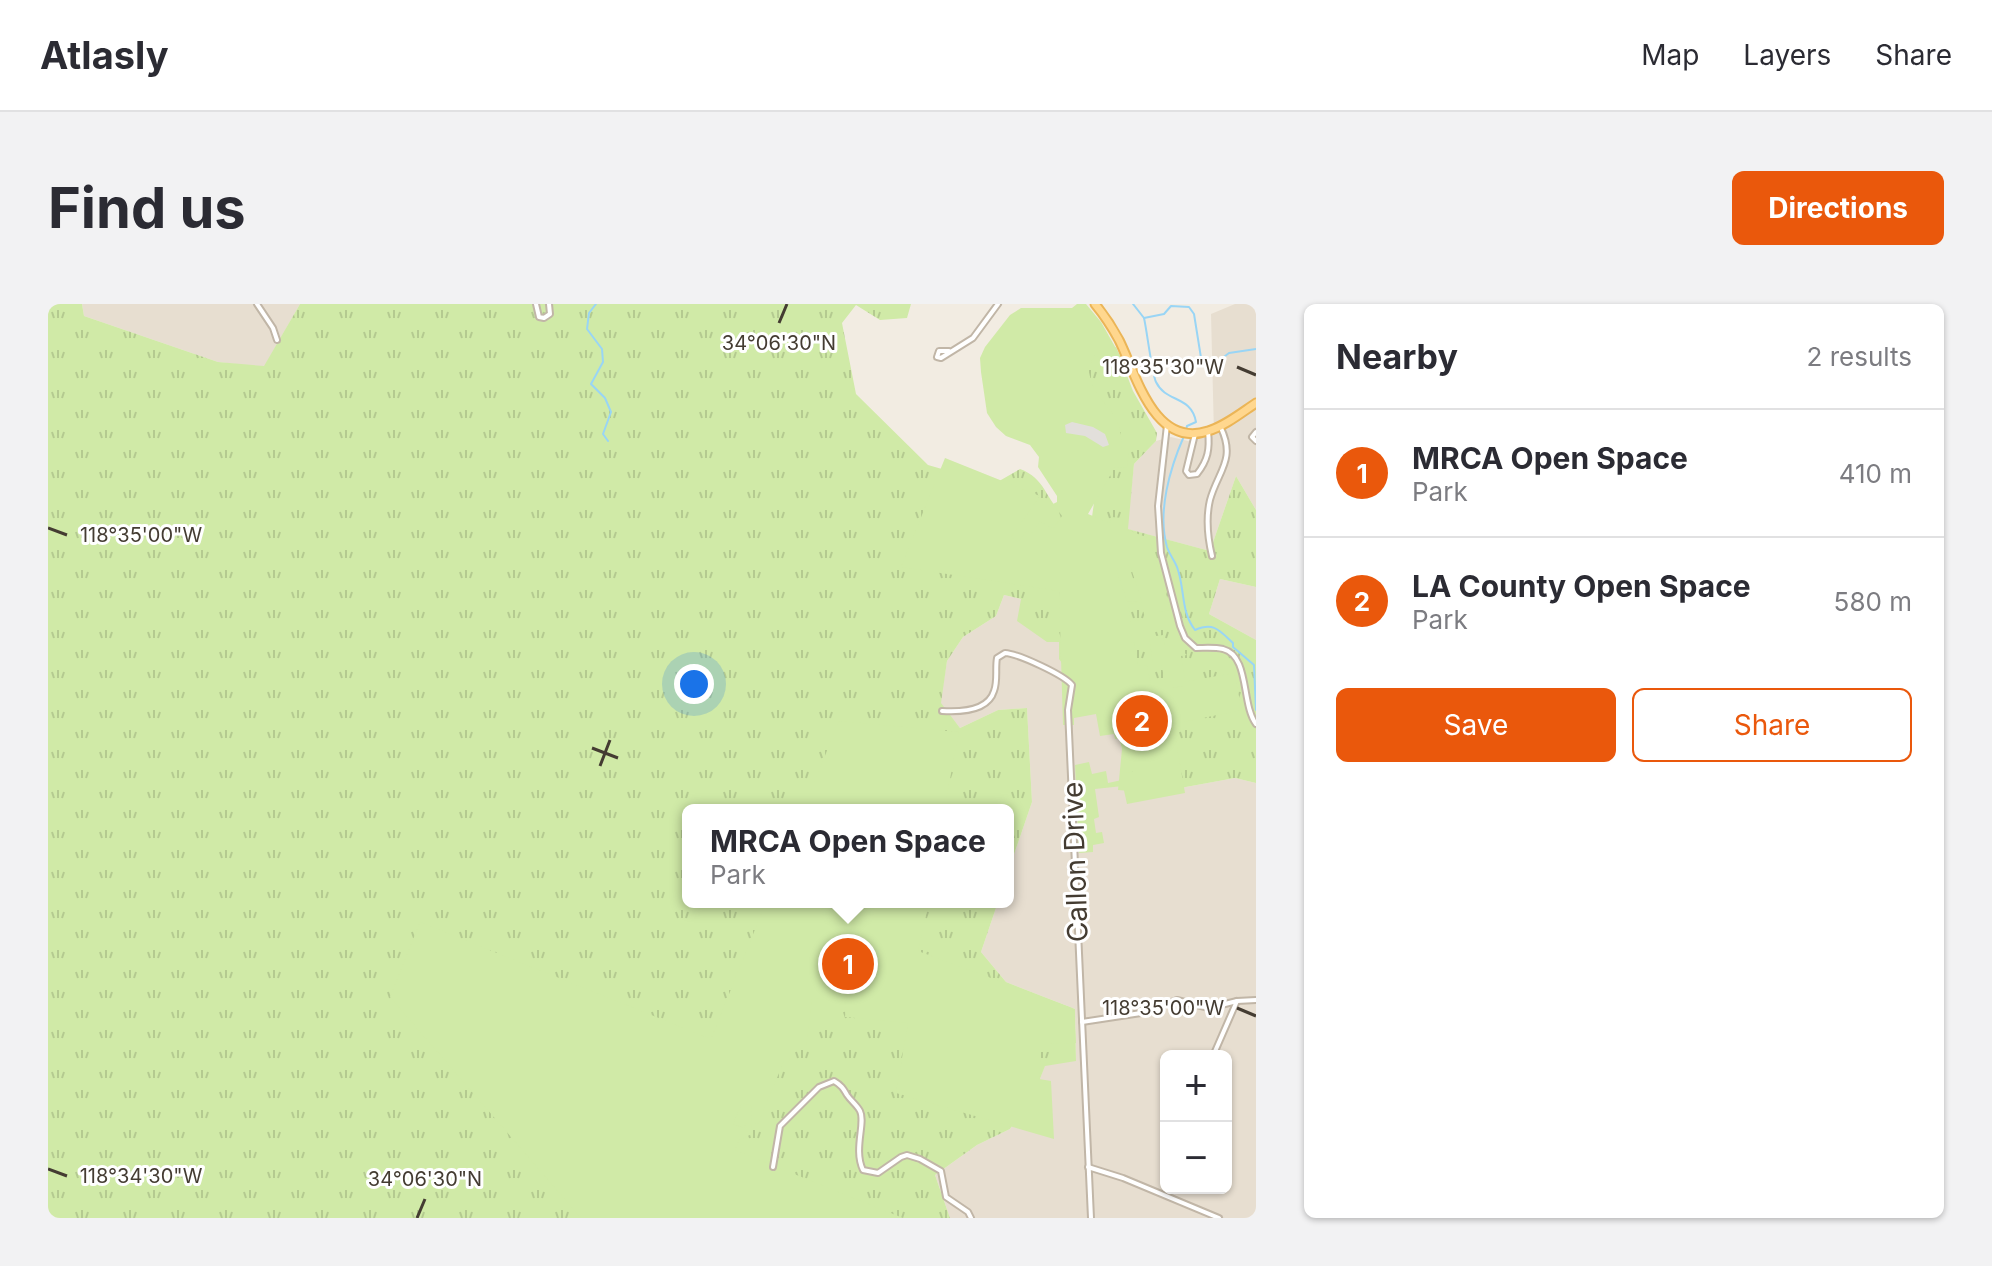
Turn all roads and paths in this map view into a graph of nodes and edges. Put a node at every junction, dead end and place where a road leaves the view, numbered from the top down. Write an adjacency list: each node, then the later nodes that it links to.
1 (257, 304): 6 (street)
2 (536, 304): 3 (street)
3 (549, 304)
4 (998, 304): 7 (street)
5 (1095, 304): 9 (main road)
6 (277, 340)
7 (949, 351)
8 (1256, 403): 10 (main road)
9 (1167, 425): 13 (main road); 17 (street)
10 (1220, 426): 11 (main road); 15 (street)
11 (1208, 431): 13 (main road); 13 (street)
12 (1256, 432): 14 (street)
13 (1193, 433)
14 (1256, 441)
15 (1212, 556)
16 (942, 711): 20 (street, Callon Drive)
17 (1256, 724)
18 (1256, 1000): 19 (street)
19 (1237, 1001): 20 (street); 21 (street)
20 (1082, 1022): 23 (street, Callon Drive)
21 (1216, 1050)
22 (773, 1167): 24 (street)
23 (1088, 1167): 25 (street, Callon Drive); 26 (street)
24 (971, 1218)
25 (1091, 1218)
26 (1219, 1218)

